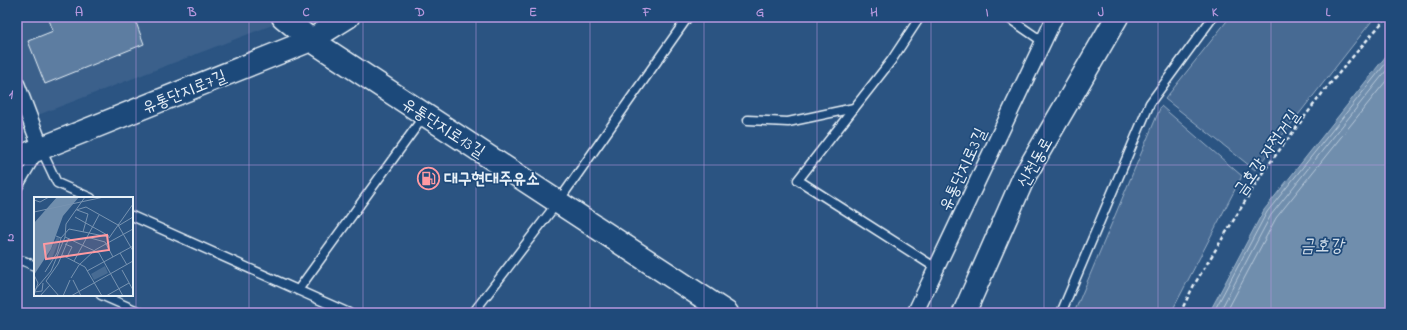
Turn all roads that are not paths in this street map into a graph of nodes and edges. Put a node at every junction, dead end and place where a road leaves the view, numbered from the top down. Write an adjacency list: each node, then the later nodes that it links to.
1 (283, 17): 9 (street, 유통단지로13길)
2 (348, 17): 9 (street, 유통단지로7길)
3 (688, 17): 19 (lane)
4 (920, 17): 12 (lane)
5 (1007, 17): 10 (lane)
6 (1055, 17): 10 (street, 유통단지로3길)
7 (1117, 17): 26 (street, 신천동로)
8 (1213, 17): 32 (lane)
9 (311, 40): 13 (street, 유통단지로13길); 15 (street, 유통단지로7길)
10 (1042, 41): 23 (street, 유통단지로3길)
11 (17, 85): 15 (street)
12 (854, 108): 14 (lane); 23 (lane)
13 (425, 114): 19 (street, 유통단지로13길); 24 (lane)
14 (748, 120)
15 (41, 148): 16 (street, 유통단지로7길); 17 (lane); 18 (lane)
16 (17, 158)
17 (17, 189)
18 (89, 197)
19 (558, 202): 29 (lane); 30 (street, 유통단지로13길)
20 (133, 216): 24 (lane)
21 (17, 262): 22 (lane)
22 (34, 266)
23 (936, 268): 31 (street, 유통단지로3길)
24 (298, 290): 28 (lane)
25 (103, 296): 27 (lane)
26 (966, 307)
27 (142, 313)
28 (349, 313)
29 (473, 313)
30 (727, 313)
31 (915, 313)
32 (1061, 313)

